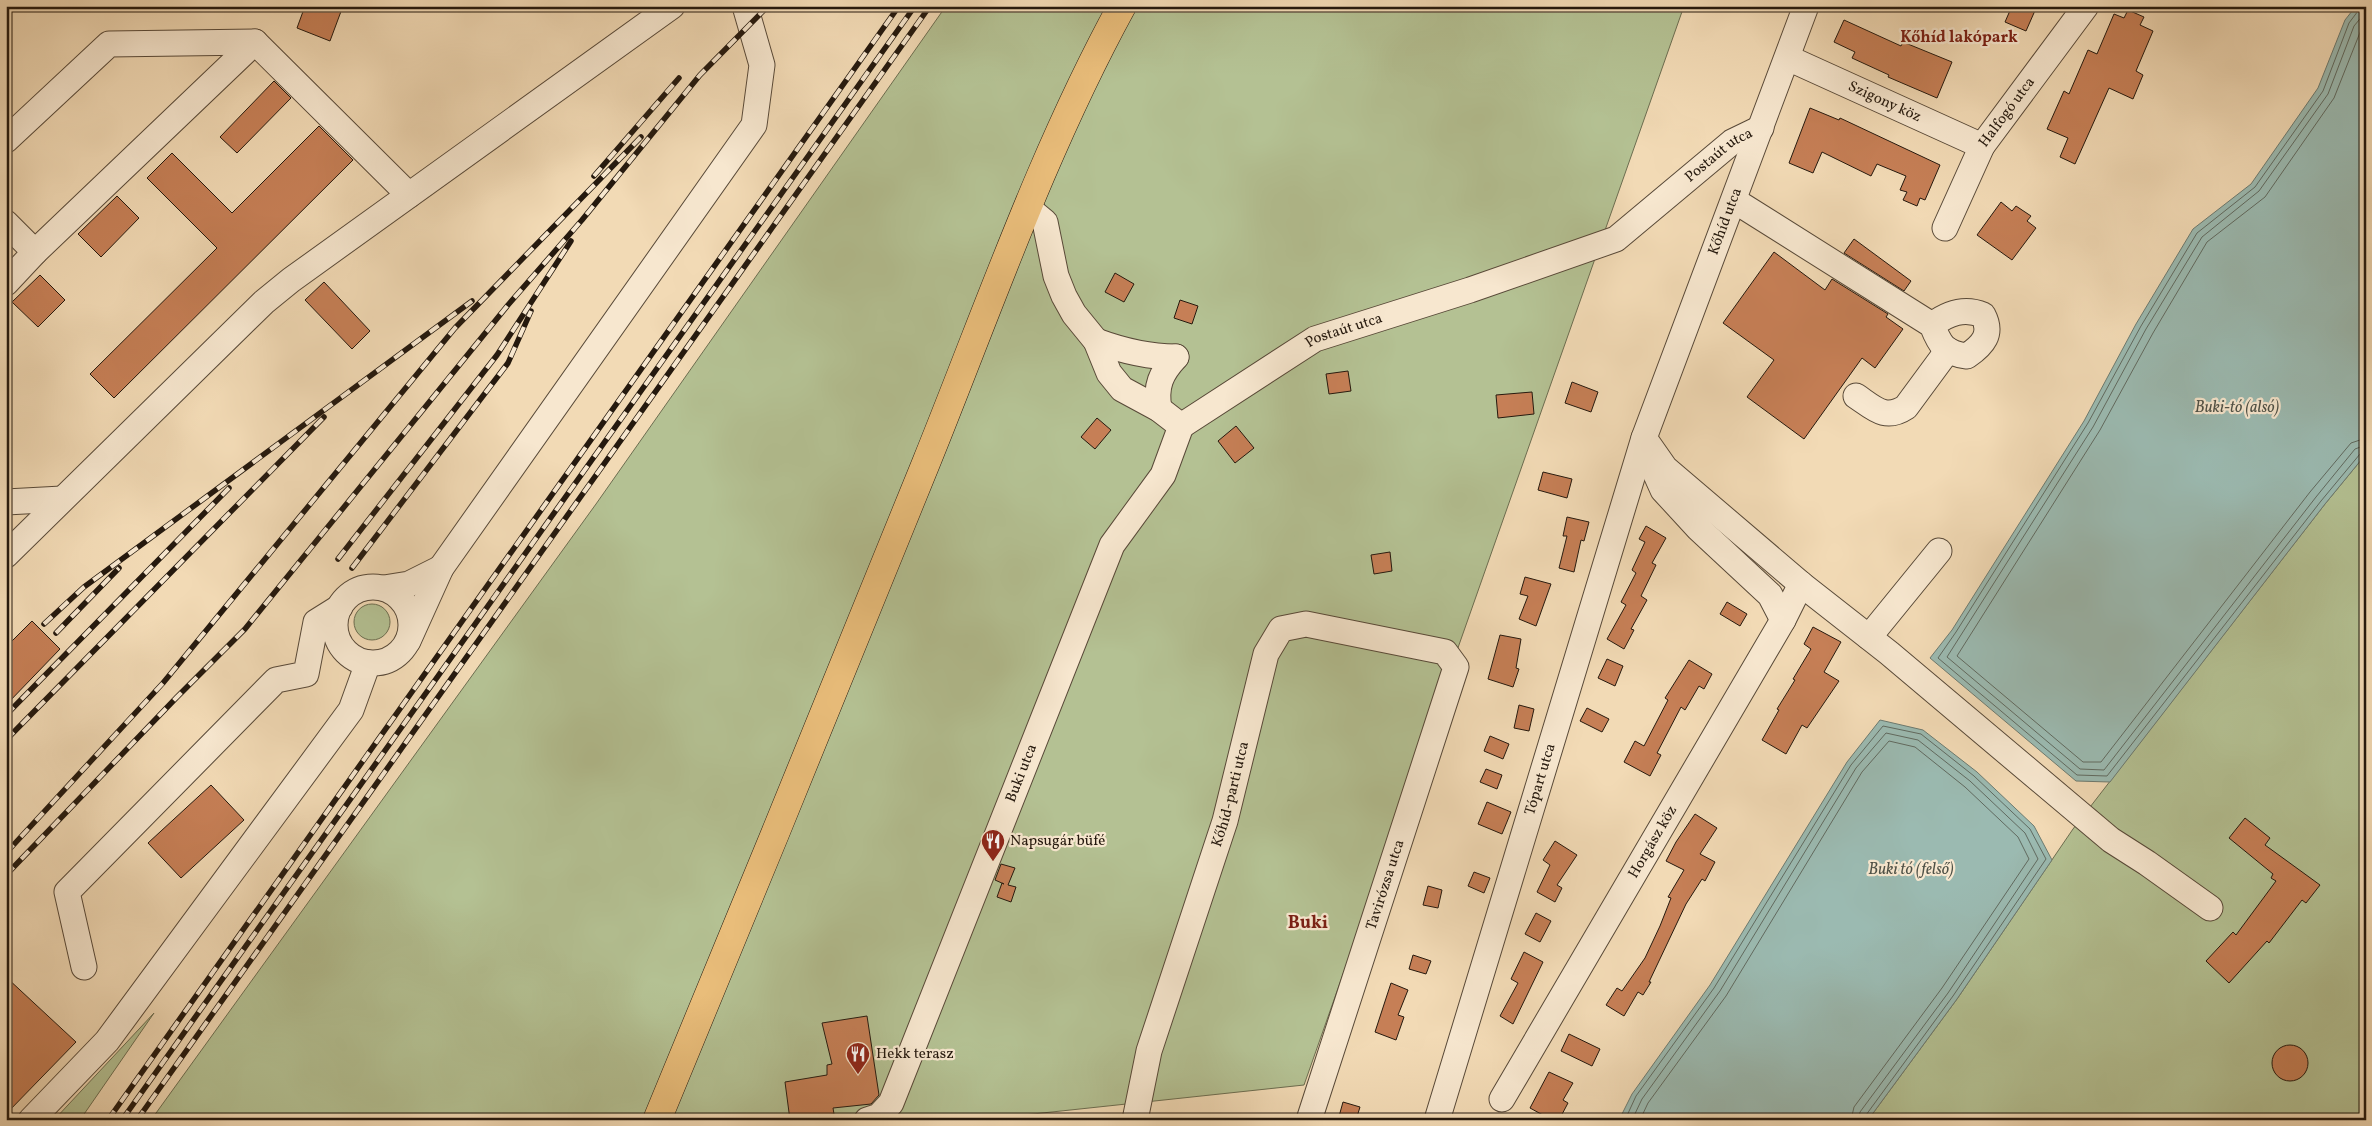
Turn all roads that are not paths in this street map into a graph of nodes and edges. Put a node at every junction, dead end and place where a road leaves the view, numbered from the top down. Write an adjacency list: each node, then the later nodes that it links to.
1 (672, 6): 11 (street)
2 (745, 6): 29 (street)
3 (1122, 6): 13 (main road)
4 (1806, 6): 7 (street, Kőhíd utca)
5 (2086, 6): 10 (street, Halfogó utca)
6 (255, 42): 9 (street); 11 (street); 16 (street)
7 (1788, 58): 8 (street, Kőhíd utca); 10 (street, Szigony köz)
8 (1761, 128): 12 (street, Kőhíd utca); 23 (street, Postaút utca)
9 (6, 140)
10 (1982, 146): 15 (street, Halfogó utca)
11 (409, 195): 25 (street)
12 (1734, 201): 18 (street); 24 (street, Kőhíd utca)
13 (1027, 207): 19 (street); 42 (main road)
14 (6, 223): 16 (street)
15 (1945, 228)
16 (36, 252): 17 (street)
17 (6, 283)
18 (1932, 325): 20 (street); 20 (street)
19 (1096, 341): 22 (street); 22 (street)
20 (1948, 350): 21 (street)
21 (1856, 396)
22 (1159, 409): 23 (street)
23 (1181, 426): 43 (street, Buki utca)
24 (1644, 438): 30 (street); 33 (street); 46 (street, Tópart utca)
25 (62, 500): 26 (street); 28 (street)
26 (6, 502)
27 (1939, 551): 34 (street)
28 (6, 555)
29 (441, 568): 31 (street); 35 (street)
30 (1801, 584): 33 (street, Horgász köz); 34 (street)
31 (384, 588): 32 (street); 35 (street)
32 (340, 607): 37 (street); 39 (street)
33 (1782, 620): 40 (street, Horgász köz)
34 (1868, 637): 38 (street)
35 (408, 641): 37 (street)
36 (1445, 652): 44 (street, Kőhíd-parti utca); 45 (street, Tavirózsa utca)
37 (368, 663): 41 (street)
38 (2210, 908)
39 (84, 967)
40 (1502, 1099)
41 (30, 1120)
42 (657, 1120)
43 (867, 1120)
44 (1135, 1120)
45 (1309, 1120)
46 (1437, 1120)

